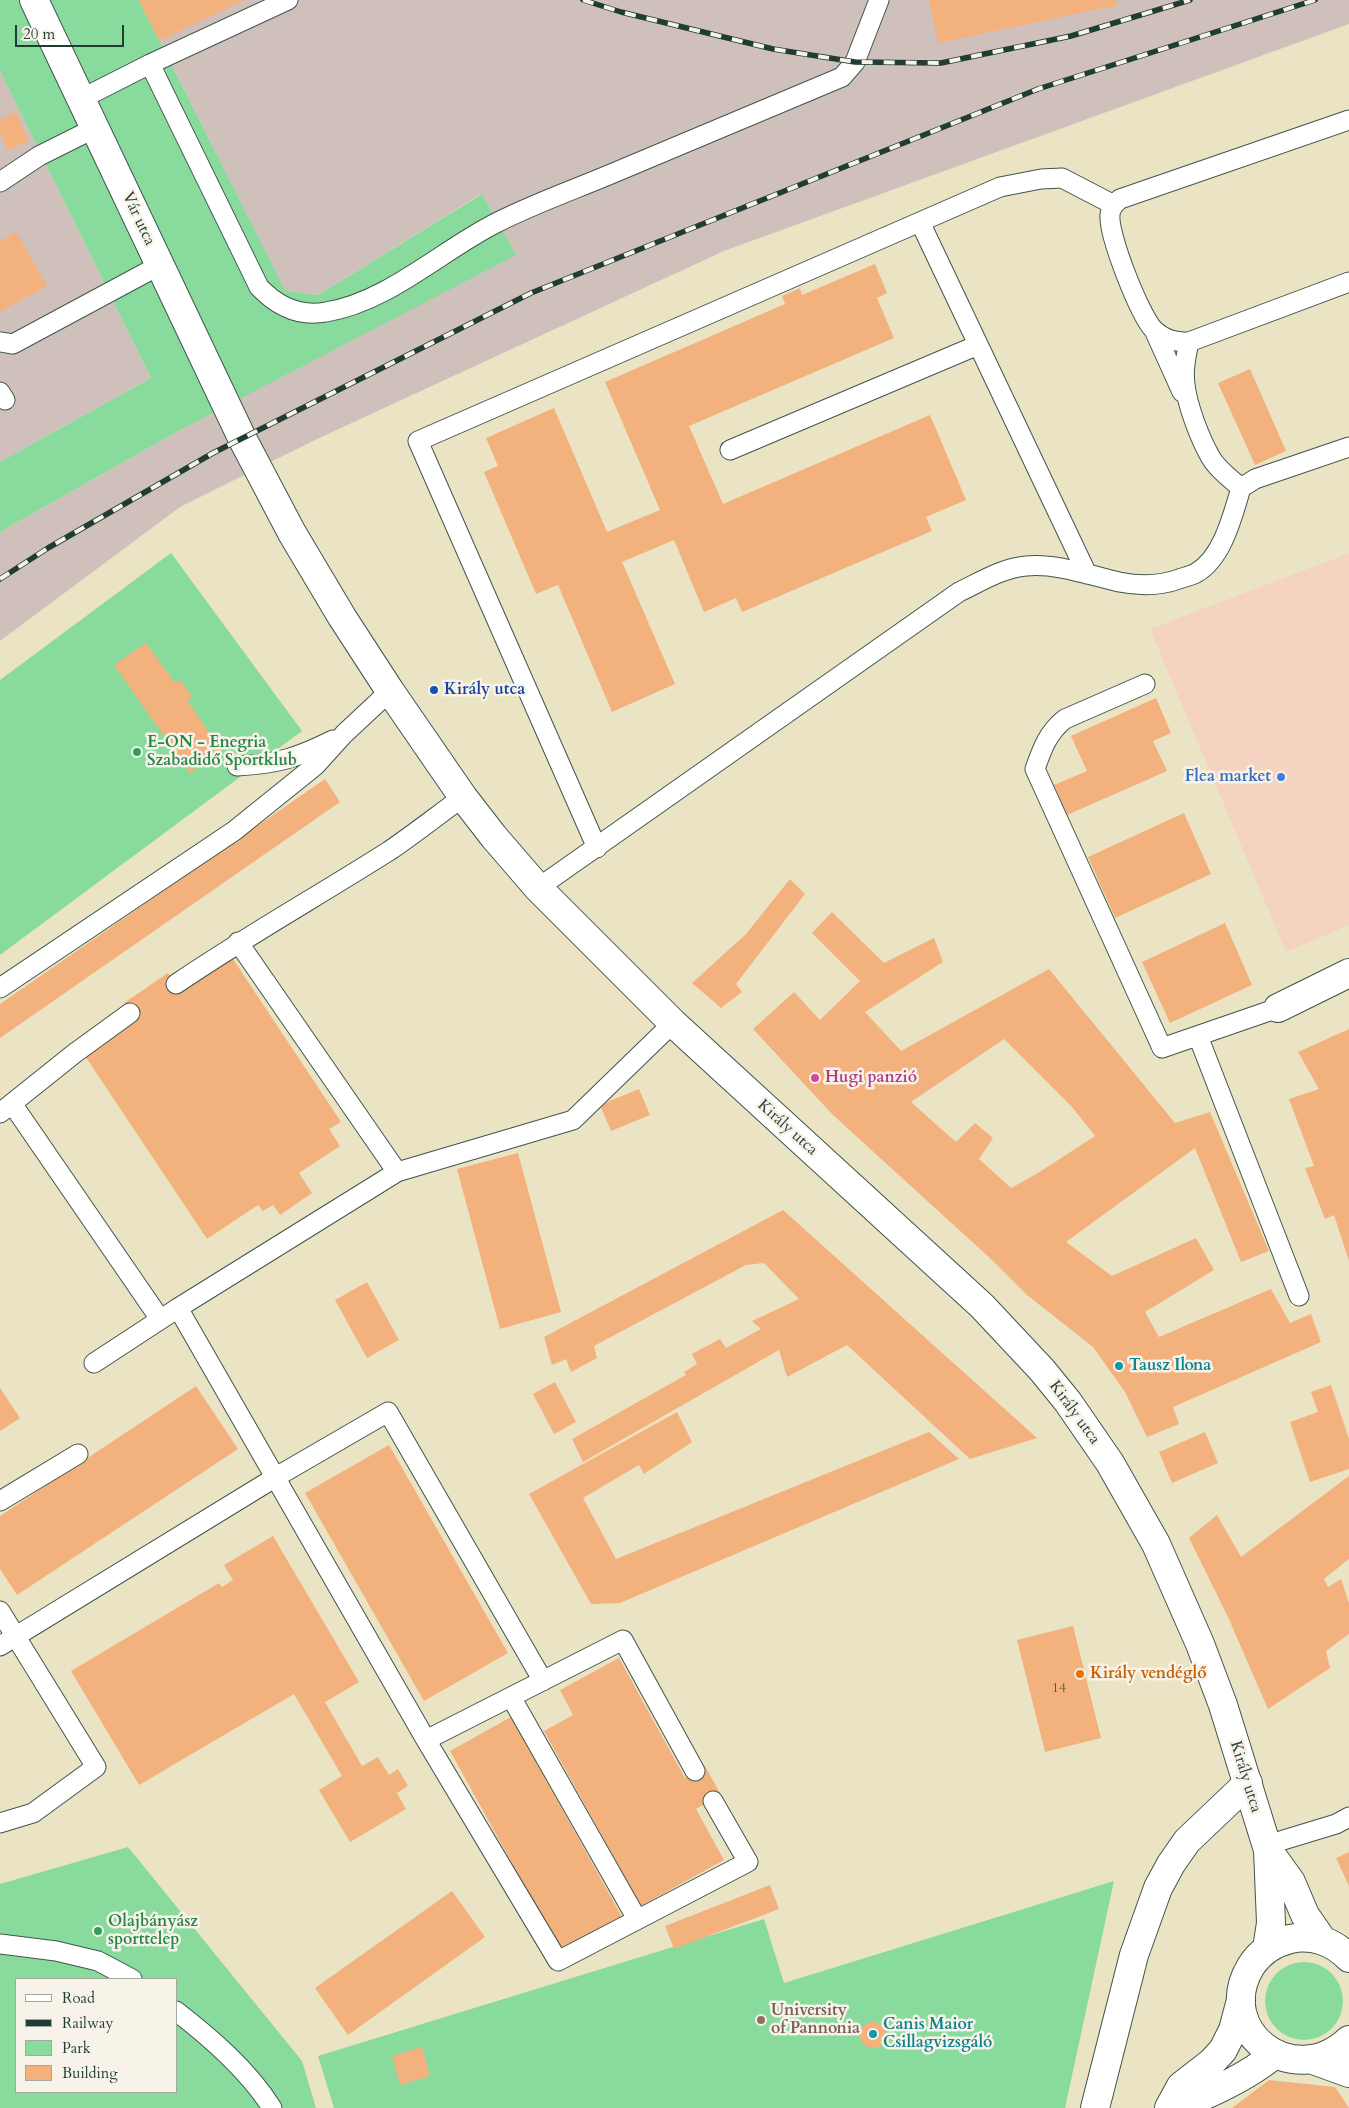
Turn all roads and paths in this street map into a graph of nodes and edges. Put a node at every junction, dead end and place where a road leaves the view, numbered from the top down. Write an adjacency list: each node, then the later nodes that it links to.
1 (34, 0): 5 (main road, Vár utca)
2 (288, 0): 4 (lane)
3 (879, 0): 4 (lane)
4 (150, 64): 5 (lane)
5 (81, 99): 7 (main road, Vár utca)
6 (1349, 120): 9 (lane)
7 (95, 128): 8 (lane); 11 (main road, Vár utca)
8 (0, 182)
9 (1114, 205): 10 (lane); 13 (lane)
10 (920, 222): 15 (lane); 28 (lane)
11 (160, 265): 16 (lane); 18 (main road, Vár utca)
12 (1349, 282): 14 (lane)
13 (1154, 329): 14 (lane); 17 (lane)
14 (1189, 342): 17 (lane)
15 (978, 345): 20 (lane); 22 (lane)
16 (4, 346)
17 (1194, 417): 21 (lane)
18 (242, 438): 24 (main road, Király utca)
19 (1349, 446): 21 (lane)
20 (730, 450)
21 (1241, 488): 22 (lane)
22 (1086, 574): 28 (lane)
23 (1145, 684): 37 (lane)
24 (390, 691): 25 (lane); 27 (main road, Király utca)
25 (344, 734): 26 (lane); 33 (lane)
26 (237, 766)
27 (463, 797): 29 (main road, Király utca); 30 (lane)
28 (597, 848): 29 (lane)
29 (538, 888): 36 (main road, Király utca)
30 (238, 942): 32 (lane); 39 (lane)
31 (1349, 973): 34 (main road)
32 (176, 984)
33 (0, 988)
34 (1278, 1008): 37 (lane)
35 (130, 1013): 38 (lane)
36 (673, 1024): 39 (lane); 54 (main road, Király utca)
37 (1198, 1036): 40 (lane)
38 (6, 1109): 42 (lane)
39 (397, 1172): 41 (lane)
40 (1299, 1296)
41 (178, 1308): 42 (lane); 45 (lane)
42 (160, 1319): 43 (lane)
43 (94, 1363)
44 (78, 1454): 46 (lane)
45 (276, 1477): 48 (lane); 50 (lane); 52 (lane)
46 (0, 1501)
47 (0, 1611): 48 (lane)
48 (16, 1636): 49 (lane); 57 (lane)
49 (0, 1646)
50 (543, 1681): 51 (lane); 53 (lane)
51 (511, 1697): 52 (lane); 59 (lane)
52 (426, 1740): 59 (lane)
53 (695, 1771)
54 (1248, 1784): 58 (main road, Király utca); 71 (main road)
55 (713, 1800): 59 (lane)
56 (1349, 1817): 58 (lane)
57 (0, 1823)
58 (1267, 1848): 61 (main road, Király utca); 62 (main road, Király utca)
59 (637, 1919)
60 (0, 1944): 63 (lane)
61 (1267, 1949): 62 (main road); 64 (main road)
62 (1340, 1950)
63 (130, 1978)
64 (1241, 2000): 67 (main road); 72 (main road)
65 (178, 2013): 70 (lane)
66 (1349, 2040): 68 (main road)
67 (1274, 2054): 68 (main road); 73 (main road)
68 (1313, 2060): 69 (main road)
69 (1349, 2073)
70 (272, 2108)
71 (1095, 2108)
72 (1168, 2108)
73 (1173, 2108)

